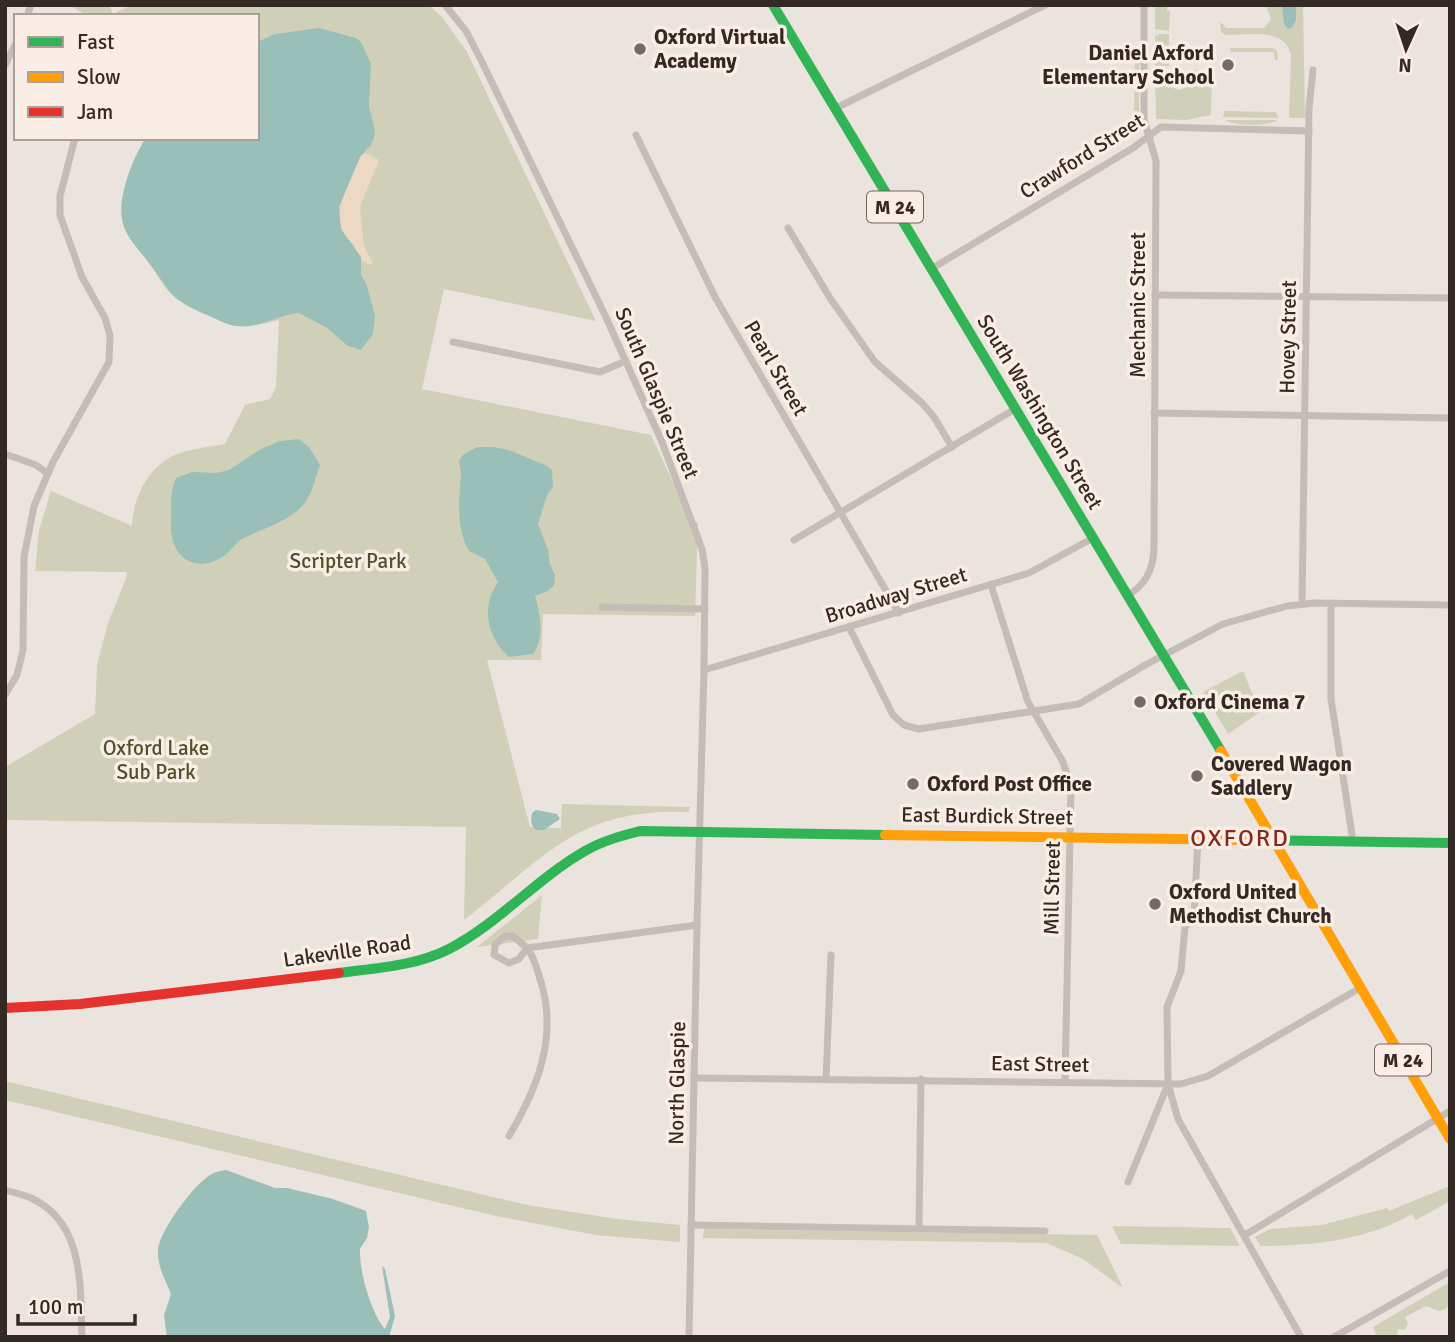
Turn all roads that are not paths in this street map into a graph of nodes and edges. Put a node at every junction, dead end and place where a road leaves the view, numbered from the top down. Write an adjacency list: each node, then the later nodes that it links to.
1 (445, 5): 19 (street, South Glaspie Street)
2 (773, 5): 8 (main road, South Washington Street / M 24)
3 (1045, 5): 8 (street)
4 (1144, 5): 11 (street, Mechanic Street)
5 (14, 49): 6 (street)
6 (5, 65)
7 (1313, 70): 9 (street, Hovey Street)
8 (836, 108): 14 (main road, South Washington Street / M 24)
9 (1309, 131): 11 (street, Crawford Street); 16 (street, Hovey Street)
10 (636, 135): 27 (street, Pearl Street)
11 (1149, 136): 14 (street, Crawford Street); 15 (street, Mechanic Street)
12 (74, 140): 26 (street)
13 (788, 228): 24 (street)
14 (931, 269): 20 (main road, South Washington Street / M 24)
15 (1155, 295): 16 (street); 21 (street, Mechanic Street)
16 (1307, 296): 17 (street); 22 (street, Hovey Street)
17 (1450, 298)
18 (453, 342): 19 (street)
19 (626, 360): 36 (street, South Glaspie Street)
20 (1015, 409): 24 (street); 28 (main road, South Washington Street / M 24)
21 (1154, 413): 22 (street); 31 (street, Mechanic Street)
22 (1304, 416): 23 (street); 33 (street, Hovey Street)
23 (1450, 418)
24 (952, 447): 27 (street)
25 (5, 454): 26 (street)
26 (47, 473): 41 (street)
27 (839, 513): 29 (street); 37 (street, Pearl Street)
28 (1093, 538): 30 (street, Broadway Street); 31 (main road, South Washington Street / M 24)
29 (794, 540)
30 (991, 585): 37 (street, Broadway Street); 42 (street, Mill Street)
31 (1127, 596): 39 (main road, South Washington Street / M 24)
32 (1331, 603): 33 (street); 34 (street); 47 (street)
33 (1302, 604): 39 (street)
34 (1450, 605)
35 (602, 607): 36 (street)
36 (705, 609): 40 (street, South Glaspie Street)
37 (899, 612): 38 (street, Broadway Street)
38 (849, 627): 40 (street, Broadway Street); 42 (street)
39 (1162, 656): 42 (street); 46 (main road, South Washington Street / M 24)
40 (704, 670): 43 (street, South Glaspie Street)
41 (5, 695)
42 (1033, 713): 44 (street, Mill Street)
43 (701, 830): 44 (main road, East Burdick Street); 49 (street, North Glaspie); 53 (main road, Lakeville Road)
44 (1071, 836): 45 (main road, East Burdick Street); 57 (street, Mill Street)
45 (1198, 838): 46 (main road, East Burdick Street); 58 (street)
46 (1272, 840): 47 (main road, East Burdick Street); 52 (main road, M 24)
47 (1353, 841): 48 (main road, East Burdick Street)
48 (1450, 843)
49 (697, 925): 50 (street); 54 (street, North Glaspie)
50 (527, 948): 50 (street); 61 (street)
51 (831, 955): 55 (street)
52 (1360, 988): 58 (street, East Street); 60 (main road, M 24)
53 (5, 1008)
54 (694, 1078): 55 (street, East Street); 65 (street, North Glaspie)
55 (826, 1079): 56 (street, East Street)
56 (921, 1079): 57 (street, East Street); 66 (street)
57 (1065, 1082): 58 (street, East Street)
58 (1168, 1083): 63 (street); 68 (street)
59 (1450, 1111): 60 (street)
60 (1438, 1119): 62 (main road, M 24); 68 (street)
61 (509, 1136)
62 (1450, 1139)
63 (1128, 1182)
64 (5, 1190): 70 (street)
65 (691, 1225): 66 (street); 71 (street, North Glaspie)
66 (919, 1228): 67 (street)
67 (1045, 1231)
68 (1245, 1235): 72 (street)
69 (1450, 1271): 73 (street)
70 (82, 1337)
71 (689, 1337)
72 (1301, 1337)
73 (1334, 1337)

